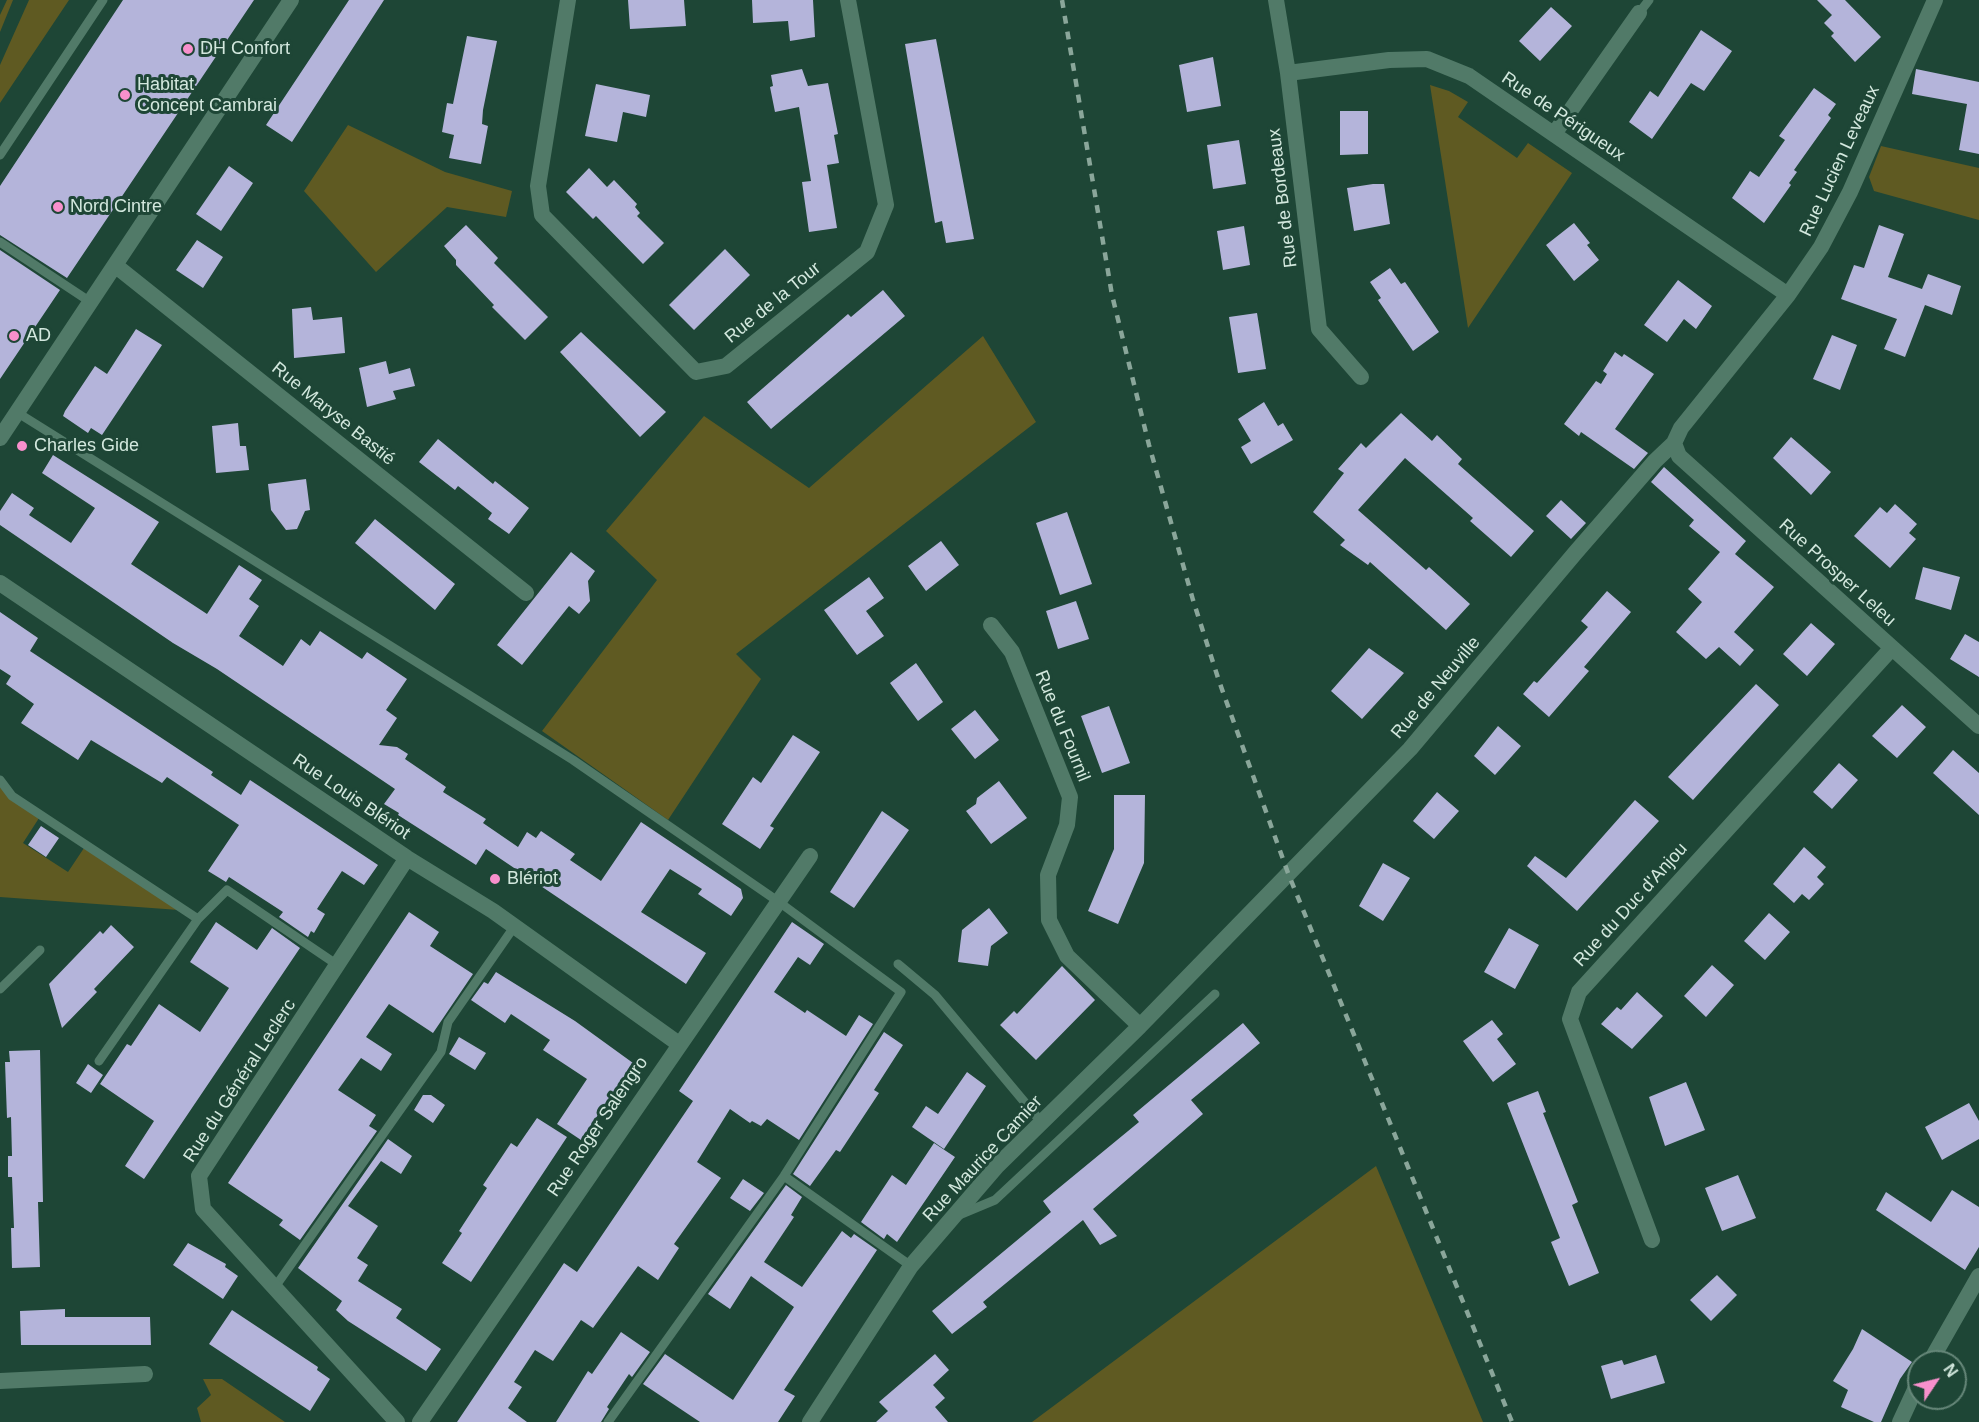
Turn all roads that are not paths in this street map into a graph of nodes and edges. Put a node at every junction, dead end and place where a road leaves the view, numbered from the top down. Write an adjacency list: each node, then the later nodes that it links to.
1 (103, 0): 10 (lane)
2 (291, 0): 12 (street)
3 (568, 0): 4 (street, Rue de la Tour)
4 (848, 0)
5 (1276, 0): 8 (street, Rue de Bordeaux)
6 (1935, 0): 13 (street, Rue Lucien Leveaux)
7 (1644, 7): 9 (street)
8 (1288, 73): 9 (street, Rue de Périgueux); 15 (street, Rue de Bordeaux)
9 (1554, 134): 13 (street, Rue de Périgueux)
10 (0, 155)
11 (0, 242): 14 (lane)
12 (116, 266): 14 (street); 20 (street, Rue Maryse Bastié)
13 (1788, 295): 18 (street, Rue Lucien Leveaux)
14 (92, 303): 16 (street)
15 (1361, 377)
16 (18, 413): 17 (street); 27 (lane)
17 (0, 438)
18 (1674, 443): 22 (street, Rue Prosper Leleu); 30 (street, Rue de Neuville)
19 (0, 583): 26 (street, Rue Louis Blériot)
20 (526, 593)
21 (991, 625): 36 (street, Rue du Fournil)
22 (1891, 649): 23 (street, Rue Prosper Leleu); 42 (street, Rue du Duc d'Anjou)
23 (1979, 726)
24 (0, 780): 28 (lane)
25 (810, 856): 27 (street, Rue Roger Salengro)
26 (407, 858): 29 (street, Rue Louis Blériot); 33 (street, Rue du Général Leclerc)
27 (779, 902): 37 (street, Rue Roger Salengro); 40 (lane)
28 (198, 919): 33 (lane); 38 (lane)
29 (514, 927): 37 (street, Rue Louis Blériot); 45 (lane)
30 (1215, 948): 36 (street, Rue Maurice Camier)
31 (40, 950): 34 (lane)
32 (898, 964): 39 (lane)
33 (339, 966): 45 (street, Rue du Général Leclerc)
34 (0, 989)
35 (1215, 994): 41 (lane)
36 (1140, 1026): 39 (street, Rue Maurice Camier)
37 (679, 1044): 51 (street, Rue Roger Salengro)
38 (99, 1061)
39 (1042, 1123): 41 (street, Rue Maurice Camier)
40 (784, 1176): 43 (lane); 52 (lane)
41 (952, 1219): 43 (street, Rue Maurice Camier)
42 (1652, 1240)
43 (911, 1266): 53 (street, Rue Maurice Camier)
44 (1979, 1276): 46 (street)
45 (275, 1287): 50 (street, Rue du Général Leclerc)
46 (1937, 1350)
47 (145, 1374): 48 (street)
48 (0, 1381)
49 (1907, 1407): 54 (street)
50 (397, 1422)
51 (420, 1422)
52 (608, 1422)
53 (810, 1422)
54 (1900, 1422)

